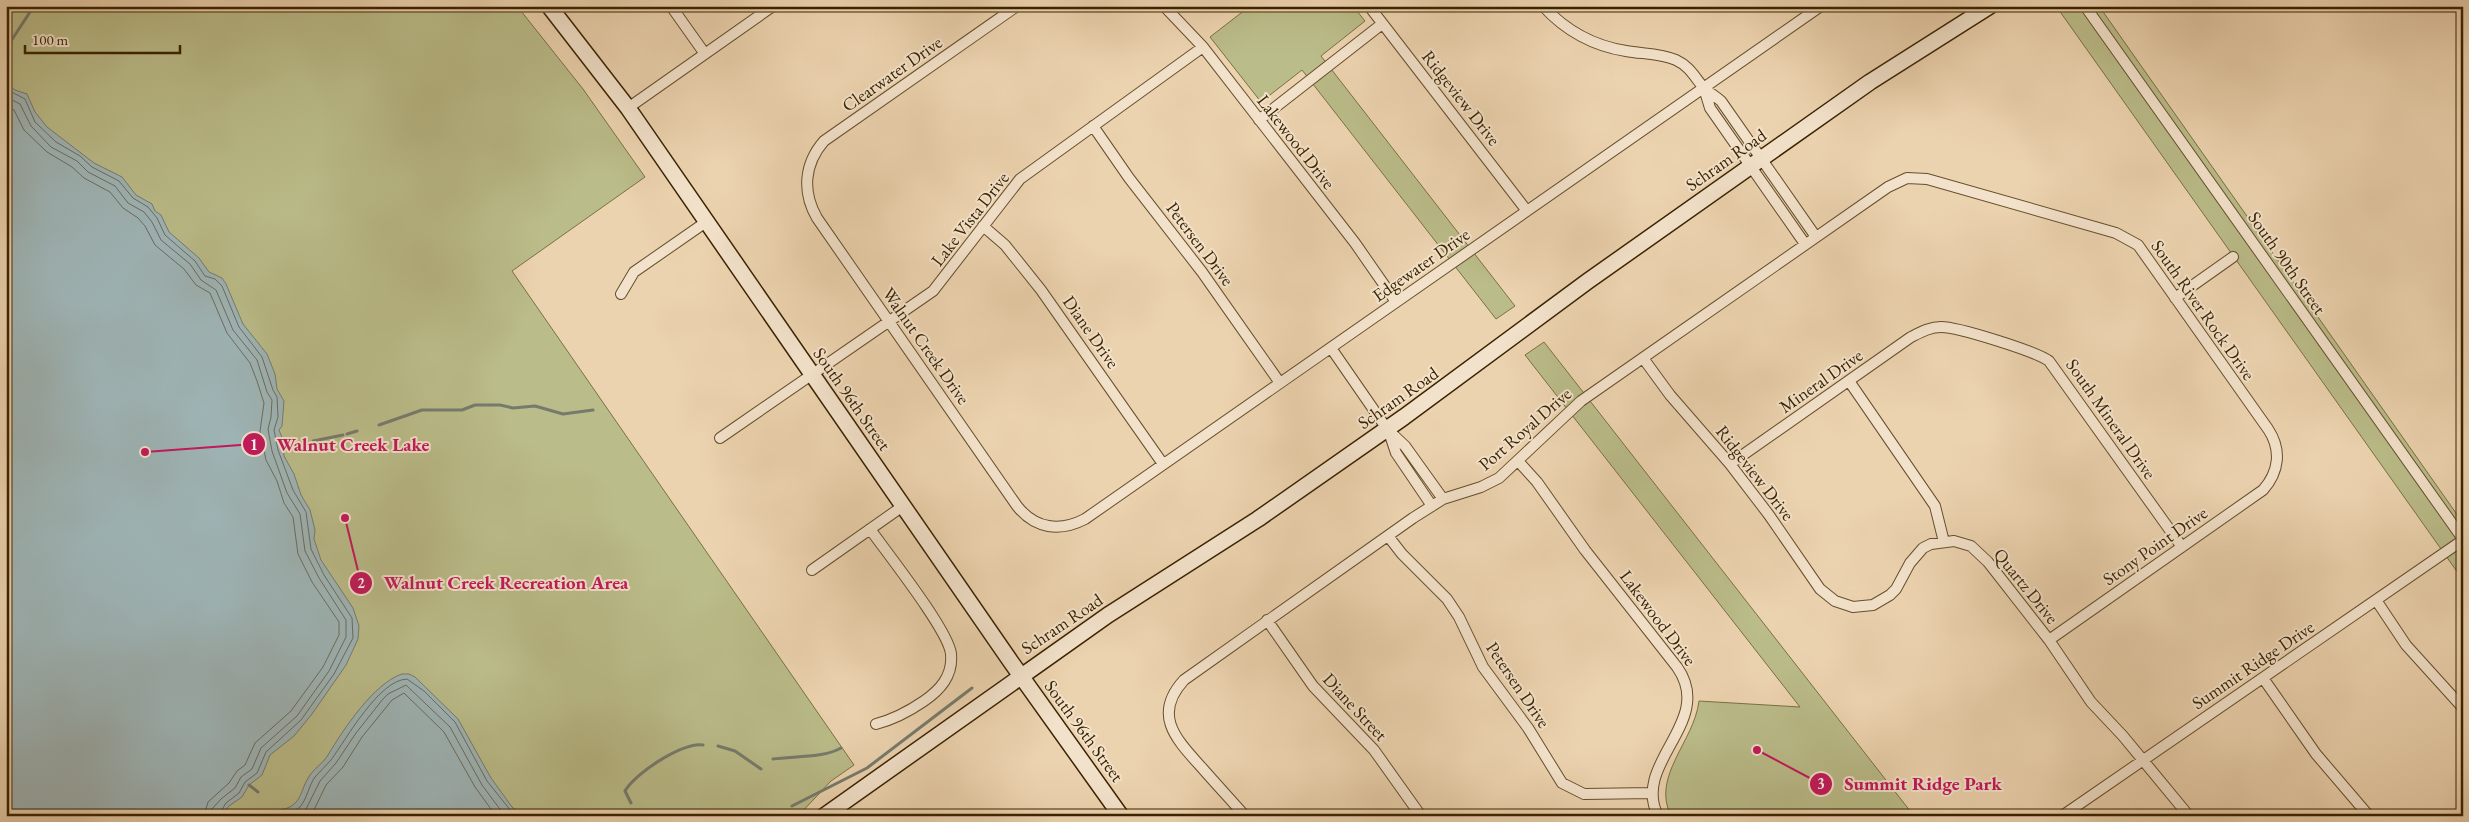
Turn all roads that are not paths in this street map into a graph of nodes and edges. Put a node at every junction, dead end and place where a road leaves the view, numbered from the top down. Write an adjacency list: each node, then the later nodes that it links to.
1 (549, 6): 15 (main road, South 96th Street)
2 (671, 6): 13 (street)
3 (773, 6): 13 (street)
4 (1017, 6): 20 (street, Clearwater Drive)
5 (1164, 6): 12 (street, Lakewood Drive)
6 (1369, 6): 11 (street, Ridgeview Drive)
7 (1543, 6): 14 (street)
8 (1821, 6): 14 (street, Edgewater Drive)
9 (1990, 6): 18 (main road, Schram Road)
10 (2085, 6): 49 (street, South 90th Street)
11 (1382, 24): 16 (street); 21 (street, Ridgeview Drive)
12 (1202, 47): 16 (street, Lakewood Drive); 17 (street, Lake Vista Drive)
13 (705, 54): 15 (street)
14 (1704, 88): 18 (street); 21 (street, Edgewater Drive)
15 (628, 108): 22 (main road, South 96th Street)
16 (1259, 120): 29 (street, Lakewood Drive)
17 (1093, 126): 23 (street, Lake Vista Drive); 36 (street, Petersen Drive)
18 (1756, 162): 24 (street); 25 (street); 37 (main road, Schram Road)
19 (1907, 178): 24 (street, Port Royal Drive); 28 (street, South River Rock Drive)
20 (807, 183): 30 (street, Walnut Creek Drive)
21 (1527, 211): 29 (street, Edgewater Drive)
22 (706, 222): 27 (street); 34 (main road, South 96th Street)
23 (983, 226): 30 (street, Lake Vista Drive); 40 (street, Diane Drive)
24 (1816, 237): 25 (street, Port Royal Drive)
25 (1805, 244): 33 (street, Port Royal Drive)
26 (2233, 258): 28 (street)
27 (621, 294)
28 (2175, 298): 42 (street, South River Rock Drive)
29 (1396, 302): 32 (street, Edgewater Drive)
30 (889, 321): 34 (street, Lake Vista Drive); 46 (street, Walnut Creek Drive)
31 (1932, 328): 35 (street, Mineral Drive); 51 (street, South Mineral Drive)
32 (1330, 348): 36 (street, Edgewater Drive); 37 (street)
33 (1643, 358): 39 (street, Port Royal Drive); 41 (street, Ridgeview Drive)
34 (812, 374): 38 (street, Lake Vista Drive); 44 (main road, South 96th Street)
35 (1849, 381): 41 (street, Mineral Drive); 50 (street)
36 (1280, 383): 40 (street, Edgewater Drive)
37 (1388, 429): 43 (street); 45 (street); 56 (main road, Schram Road)
38 (720, 438)
39 (1518, 461): 43 (street, Port Royal Drive); 61 (street, Lakewood Drive)
40 (1163, 464): 46 (street, Edgewater Drive)
41 (1730, 464): 50 (street, Ridgeview Drive)
42 (2275, 474): 51 (street, Stony Point Drive)
43 (1443, 499): 45 (street, Port Royal Drive)
44 (903, 506): 47 (street); 56 (main road, South 96th Street)
45 (1432, 506): 48 (street, Port Royal Drive)
46 (1032, 520)
47 (870, 529): 52 (street); 59 (street)
48 (1388, 536): 54 (street, Port Royal Drive); 61 (street, Petersen Drive)
49 (2463, 540): 53 (street, Summit Ridge Drive)
50 (1944, 542): 55 (street, Quartz Drive)
51 (2182, 548): 55 (street, Stony Point Drive)
52 (812, 570)
53 (2376, 600): 57 (street, Summit Ridge Drive); 58 (street)
54 (1267, 620): 64 (street, Port Royal Drive); 65 (street, Diane Street)
55 (2049, 640): 60 (street, Quartz Drive)
56 (1020, 675): 62 (main road, Schram Road); 63 (main road, South 96th Street)
57 (2263, 678): 60 (street, Summit Ridge Drive); 69 (street)
58 (2463, 708)
59 (876, 724)
60 (2142, 761): 67 (street, Summit Ridge Drive); 68 (street, Quartz Drive)
61 (1652, 793): 66 (street, Lakewood Drive)
62 (824, 816)
63 (1121, 816)
64 (1245, 816)
65 (1420, 816)
66 (1658, 816)
67 (2062, 816)
68 (2188, 816)
69 (2369, 816)

